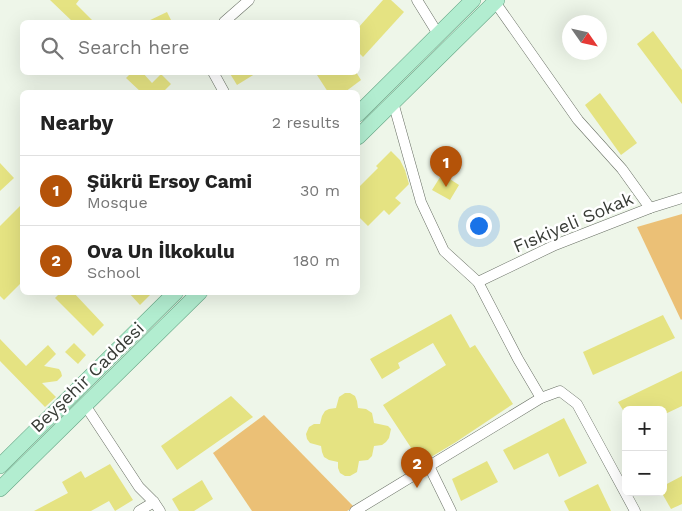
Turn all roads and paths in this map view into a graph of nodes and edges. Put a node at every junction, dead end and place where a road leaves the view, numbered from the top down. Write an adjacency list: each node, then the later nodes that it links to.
1 (249, 0): 5 (street)
2 (418, 0): 6 (street)
3 (473, 0): 6 (main road)
4 (496, 1): 9 (main road); 13 (street)
5 (226, 20)
6 (438, 34): 10 (main road)
7 (215, 75): 8 (street)
8 (223, 90)
9 (393, 102): 11 (main road); 14 (street)
10 (360, 112)
11 (360, 135)
12 (682, 198): 13 (street, Fıskiyeli Sokak)
13 (650, 208): 14 (street, Fıskiyeli Sokak)
14 (478, 282): 17 (street)
15 (173, 295): 19 (main road, Beyşehir Caddesi)
16 (197, 295): 18 (main road, Beyşehir Caddesi)
17 (541, 398): 20 (street); 27 (street)
18 (86, 405): 21 (main road, Beyşehir Caddesi); 22 (street)
19 (0, 466)
20 (429, 466): 25 (street); 26 (street)
21 (0, 489)
22 (154, 502): 23 (street); 24 (street)
23 (139, 511)
24 (160, 511)
25 (355, 511)
26 (451, 511)
27 (635, 511)

